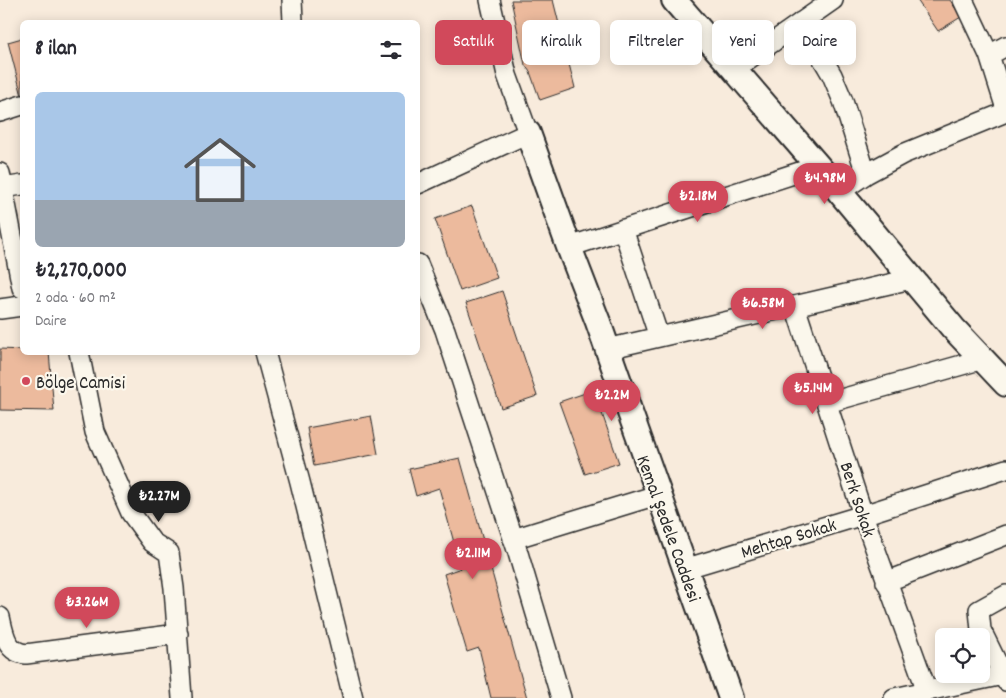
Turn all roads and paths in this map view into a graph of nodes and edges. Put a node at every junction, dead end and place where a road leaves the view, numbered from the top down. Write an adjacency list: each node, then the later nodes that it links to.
1 (292, 0): 6 (street)
2 (490, 0): 16 (street)
3 (674, 0): 12 (street)
4 (963, 0): 10 (street)
5 (829, 1): 7 (street)
6 (293, 20)
7 (805, 20)
8 (784, 35): 12 (street)
9 (1006, 46): 10 (street)
10 (989, 55): 14 (street)
11 (826, 65): 18 (street)
12 (733, 70): 17 (street)
13 (20, 106): 15 (street)
14 (1006, 110): 18 (street)
15 (0, 112)
16 (528, 133): 20 (street); 24 (street, Kemal Şedele Caddesi)
17 (818, 166): 22 (street); 23 (street)
18 (866, 174): 22 (street)
19 (2, 180): 21 (street); 26 (street)
20 (420, 183)
21 (20, 184)
22 (839, 192): 27 (street)
23 (623, 229): 24 (street); 31 (street)
24 (569, 247): 32 (street, Kemal Şedele Caddesi)
25 (420, 269): 42 (street)
26 (20, 277)
27 (911, 279): 29 (street); 35 (street)
28 (20, 306): 30 (street)
29 (795, 306): 31 (street); 37 (street, Berk Sokak)
30 (0, 309)
31 (660, 337): 32 (street)
32 (607, 349): 39 (street, Kemal Şedele Caddesi)
33 (80, 355): 47 (street)
34 (266, 355): 51 (street)
35 (983, 359): 36 (street); 37 (street)
36 (1006, 384)
37 (827, 403): 40 (street, Berk Sokak)
38 (1006, 469): 40 (street, Mehtap Sokak)
39 (658, 495): 42 (street); 43 (street, Kemal Şedele Caddesi)
40 (863, 515): 43 (street, Mehtap Sokak); 44 (street, Berk Sokak)
41 (1006, 535): 44 (street)
42 (513, 539): 52 (street)
43 (684, 568): 53 (street, Kemal Şedele Caddesi)
44 (886, 582): 49 (street, Berk Sokak)
45 (1006, 595): 48 (street)
46 (0, 617): 47 (street)
47 (178, 634): 50 (street)
48 (1004, 678): 49 (street)
49 (927, 691): 54 (street)
50 (182, 698)
51 (353, 698)
52 (561, 698)
53 (730, 698)
54 (894, 698)

